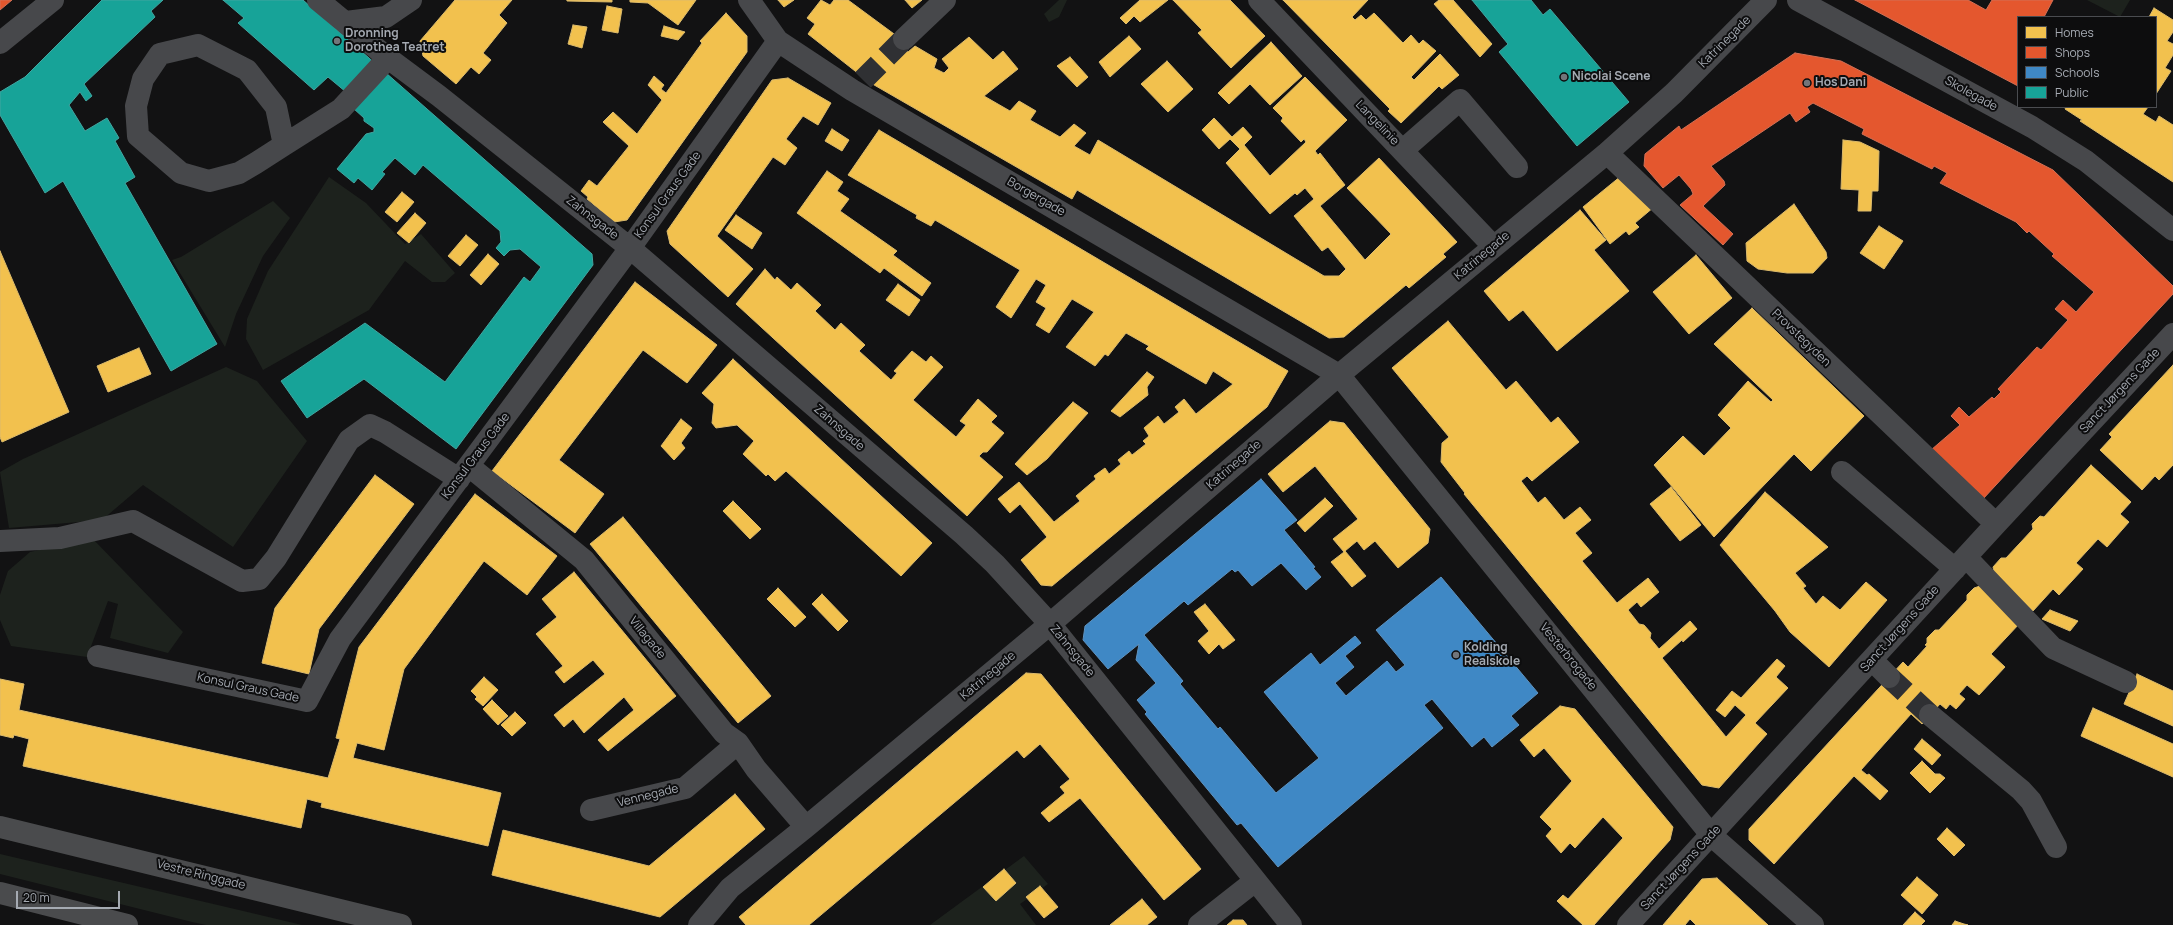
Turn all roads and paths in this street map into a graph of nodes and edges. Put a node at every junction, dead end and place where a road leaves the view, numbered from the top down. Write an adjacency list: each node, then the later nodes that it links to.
1 (53, 0): 12 (street)
2 (318, 0): 9 (street, Zahnsgade)
3 (410, 0): 9 (street)
4 (749, 0): 11 (street, Borgergade)
5 (945, 0): 10 (street)
6 (1259, 0): 15 (street, Langelinie)
7 (1766, 0): 16 (street, Katrinegade)
8 (1798, 0): 18 (street, Skolegade)
9 (346, 22): 13 (street, Zahnsgade)
10 (904, 39)
11 (778, 41): 20 (street, Konsul Graus Gade); 22 (street, Borgergade)
12 (0, 43)
13 (388, 58): 14 (street); 20 (street, Zahnsgade)
14 (284, 145): 14 (street)
15 (1402, 150): 17 (street); 19 (street, Langelinie)
16 (1606, 153): 19 (street, Katrinegade); 25 (street, Provstegyden)
17 (1517, 167)
18 (2173, 230)
19 (1493, 246): 22 (street, Katrinegade)
20 (630, 248): 23 (street, Konsul Graus Gade); 28 (street, Zahnsgade)
21 (2173, 334): 25 (street, Sanct Jørgens Gade)
22 (1339, 375): 28 (street, Katrinegade); 38 (street, Vesterbrogade)
23 (464, 472): 26 (street, Villagade); 29 (street, Konsul Graus Gade); 34 (street, Villagade)
24 (1842, 472): 27 (street)
25 (1996, 524): 27 (street, Sanct Jørgens Gade)
26 (0, 541)
27 (1960, 563): 30 (street, Sanct Jørgens Gade); 32 (street)
28 (1050, 624): 37 (street, Katrinegade); 40 (street, Zahnsgade)
29 (98, 656)
30 (1872, 660): 31 (street); 38 (street, Sanct Jørgens Gade)
31 (1889, 676)
32 (2126, 682)
33 (1930, 715): 39 (street)
34 (738, 743): 35 (street, Vennegade); 37 (street, Villagade)
35 (591, 810)
36 (0, 827): 43 (main road, Vestre Ringgade)
37 (806, 827): 44 (street, Katrinegade)
38 (1712, 836): 47 (street, Sanct Jørgens Gade); 48 (street, Vesterbrogade)
39 (2056, 847)
40 (1255, 881): 45 (street); 46 (street, Zahnsgade)
41 (0, 893): 42 (main road)
42 (127, 925)
43 (401, 925)
44 (699, 925)
45 (1198, 925)
46 (1291, 925)
47 (1628, 925)
48 (1813, 925)

